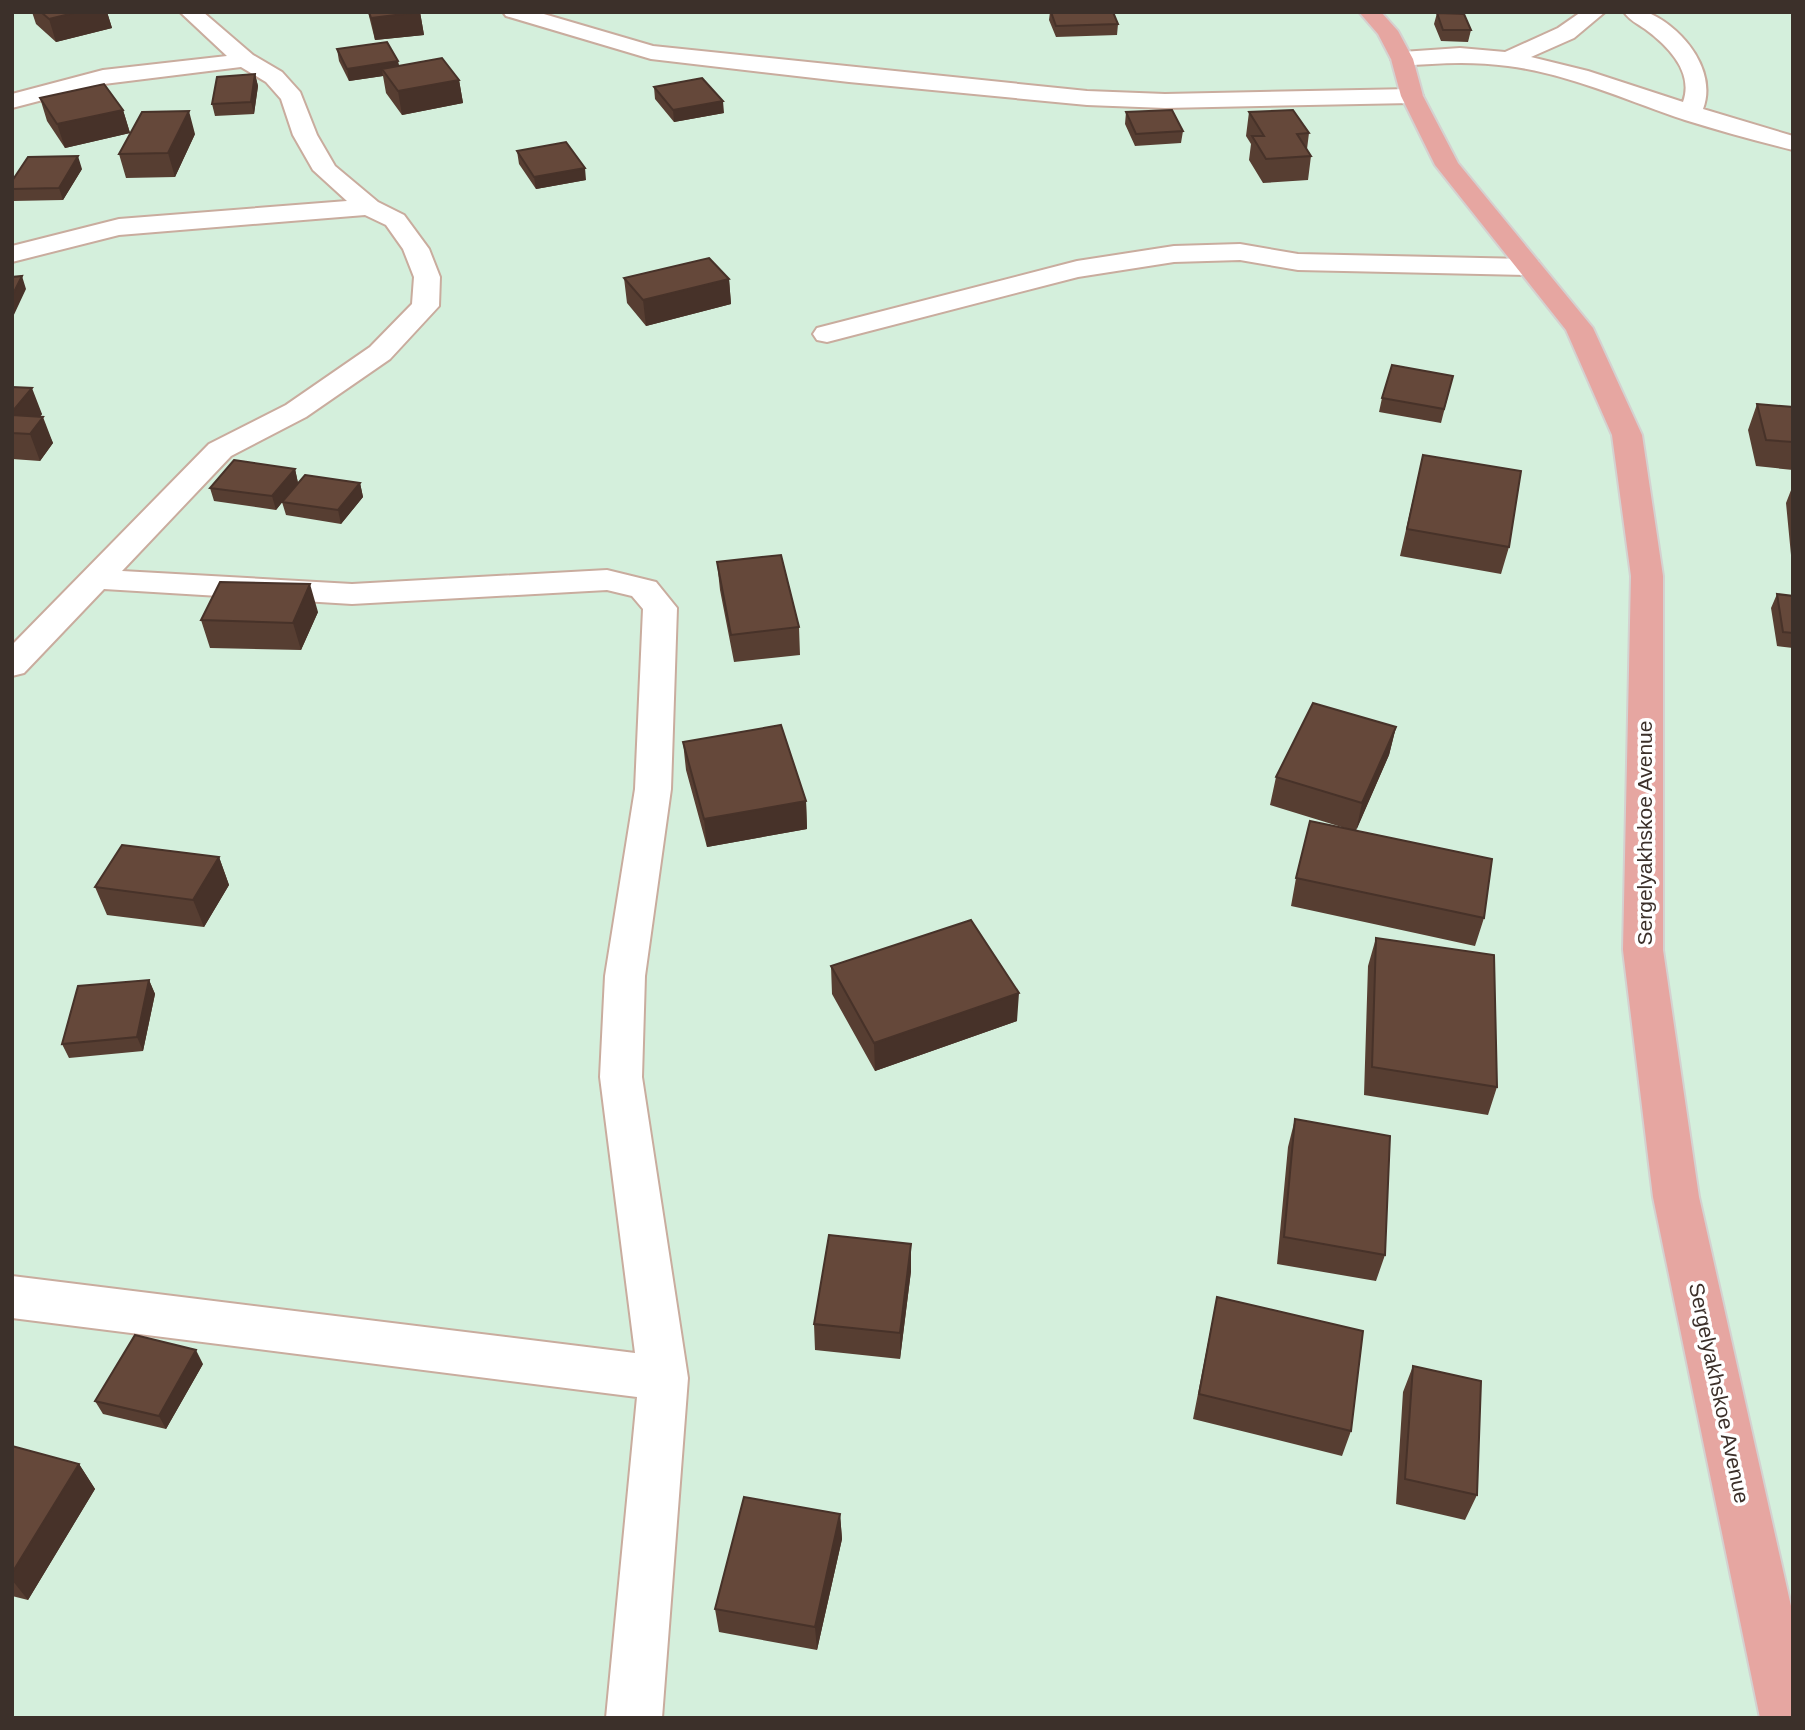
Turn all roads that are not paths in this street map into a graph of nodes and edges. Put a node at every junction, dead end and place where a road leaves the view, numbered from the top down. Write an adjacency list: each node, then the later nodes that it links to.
1 (190, 12): 8 (street)
2 (513, 12): 9 (street)
3 (1369, 12): 6 (main road, Sergelyakhskoe Avenue)
4 (1595, 12): 7 (street)
5 (1634, 12): 11 (street)
6 (1402, 59): 7 (street); 9 (main road, Sergelyakhskoe Avenue)
7 (1508, 59): 11 (street)
8 (245, 60): 10 (street); 13 (street)
9 (1412, 96): 15 (main road, Sergelyakhskoe Avenue)
10 (12, 101)
11 (1690, 114): 12 (street)
12 (1793, 143)
13 (369, 207): 14 (street); 17 (street)
14 (12, 254)
15 (1529, 267): 16 (street); 22 (main road, Sergelyakhskoe Avenue)
16 (827, 334)
17 (96, 579): 18 (street); 20 (street)
18 (12, 665)
19 (12, 1297): 20 (street)
20 (663, 1378): 21 (street)
21 (634, 1718)
22 (1788, 1718)

